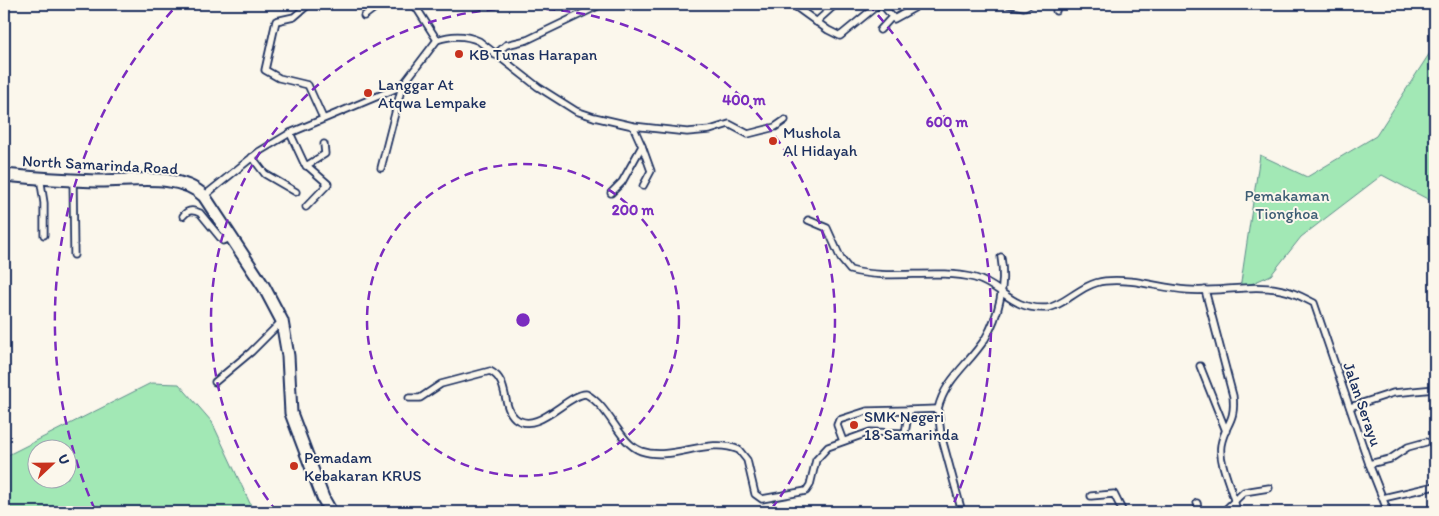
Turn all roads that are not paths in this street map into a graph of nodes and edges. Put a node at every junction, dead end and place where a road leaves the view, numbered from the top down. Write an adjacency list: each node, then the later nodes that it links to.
1 (309, 4): 20 (street)
2 (380, 4): 13 (street)
3 (414, 4): 17 (street)
4 (602, 4): 18 (street)
5 (792, 4): 15 (street)
6 (836, 4): 15 (street)
7 (880, 4): 14 (street); 15 (street)
8 (915, 4): 14 (street)
9 (1008, 4): 10 (street)
10 (1030, 4)
11 (1057, 4): 12 (street)
12 (1056, 11)
13 (364, 16)
14 (891, 18): 16 (street)
15 (816, 22)
16 (880, 30)
17 (438, 40): 18 (street); 19 (street)
18 (495, 54): 22 (street)
19 (402, 86): 20 (street); 28 (street)
20 (324, 118): 23 (street)
21 (785, 120): 22 (street)
22 (633, 126): 25 (street)
23 (290, 133): 26 (street); 27 (street)
24 (324, 144): 27 (street)
25 (642, 146): 32 (street); 34 (street)
26 (252, 157): 33 (street); 35 (street)
27 (306, 166): 36 (street)
28 (381, 168)
29 (4, 175): 30 (highway, North Samarinda Road)
30 (40, 177): 31 (highway, North Samarinda Road); 39 (street)
31 (73, 179): 35 (highway, North Samarinda Road); 41 (street)
32 (643, 186)
33 (296, 192)
34 (611, 193)
35 (204, 196): 40 (highway, North Samarinda Road)
36 (306, 206)
37 (183, 216): 40 (street)
38 (808, 220): 44 (street)
39 (44, 235)
40 (232, 237): 45 (highway, North Samarinda Road)
41 (74, 255)
42 (1001, 258): 44 (street)
43 (1205, 290): 44 (street); 50 (street, Jalan Serayu); 53 (street)
44 (1002, 295): 51 (street)
45 (282, 321): 47 (street); 63 (highway, North Samarinda Road)
46 (1200, 366): 53 (street)
47 (214, 382)
48 (1435, 389): 50 (street)
49 (409, 398): 54 (street)
50 (1350, 407): 56 (street, Jalan Serayu)
51 (938, 409): 52 (street); 64 (street)
52 (909, 410): 54 (street); 54 (street)
53 (1226, 432): 60 (street)
54 (843, 441)
55 (1426, 442): 56 (street)
56 (1369, 464): 61 (street, Jalan Serayu)
57 (1435, 486): 61 (street)
58 (1269, 488): 60 (street)
59 (1091, 496): 65 (street)
60 (1235, 498): 67 (street); 68 (street)
61 (1383, 498): 69 (street, Jalan Serayu)
62 (1197, 504): 66 (street)
63 (331, 512)
64 (962, 512)
65 (1123, 512)
66 (1199, 512)
67 (1223, 512)
68 (1238, 512)
69 (1388, 512)

